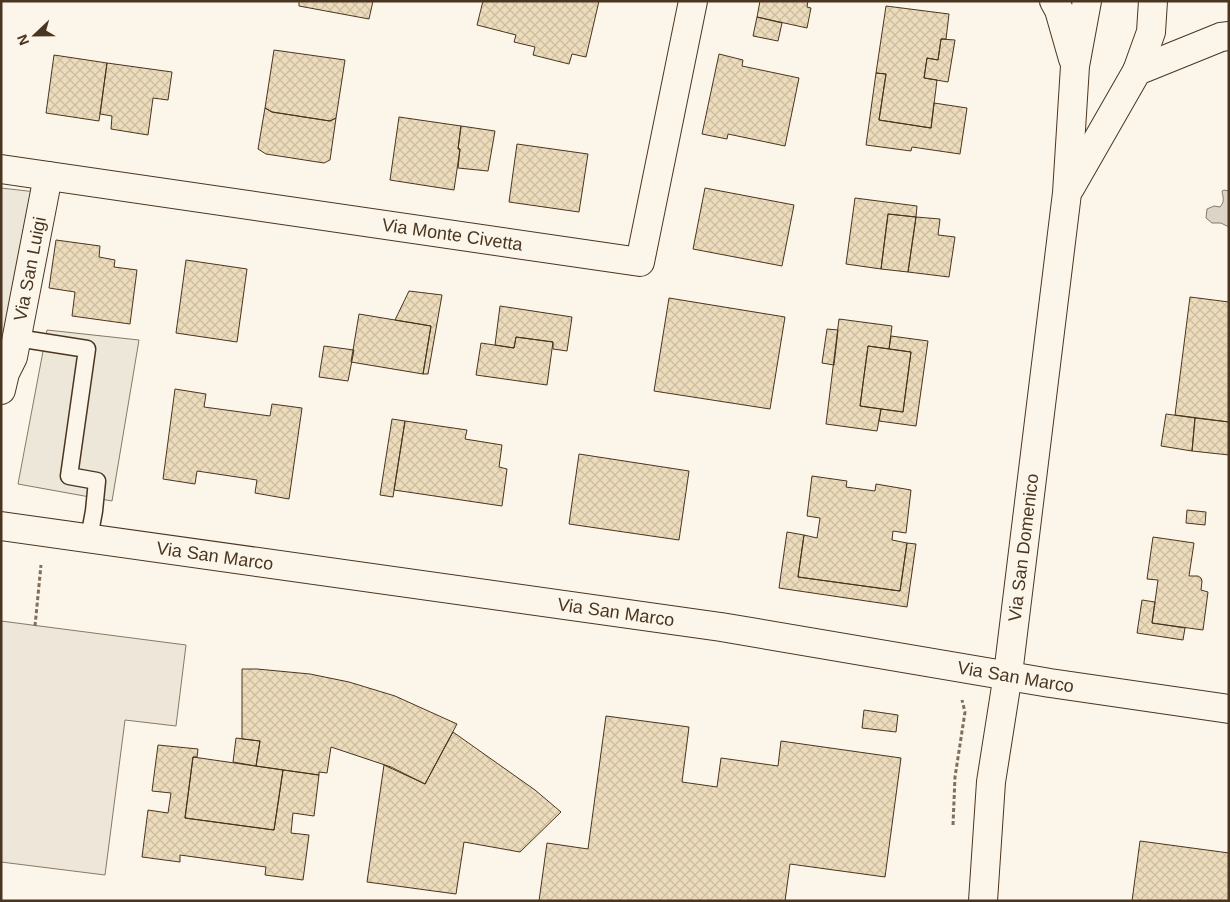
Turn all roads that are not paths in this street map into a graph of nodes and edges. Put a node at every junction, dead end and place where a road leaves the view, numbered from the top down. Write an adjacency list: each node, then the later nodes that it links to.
1 (693, 1): 9 (street, Via Monte Civetta)
2 (1054, 1): 6 (street, Via San Domenico)
3 (1087, 1): 6 (street, Via San Domenico)
4 (1153, 1): 7 (street, Via San Domenico)
5 (1229, 36): 7 (street)
6 (1075, 66): 10 (street, Via San Domenico)
7 (1137, 71): 10 (street, Via San Domenico)
8 (1, 169): 9 (street, Via Monte Civetta)
9 (48, 176): 11 (street, Via San Luigi)
10 (1066, 193): 15 (street, Via San Domenico)
11 (17, 338): 12 (street, Via San Luigi); 14 (lane)
12 (2, 378)
13 (1, 526): 14 (street, Via San Marco)
14 (89, 538): 15 (street, Via San Marco)
15 (1008, 674): 16 (street, Via San Marco); 17 (street, Via San Domenico)
16 (1229, 709)
17 (983, 901)

